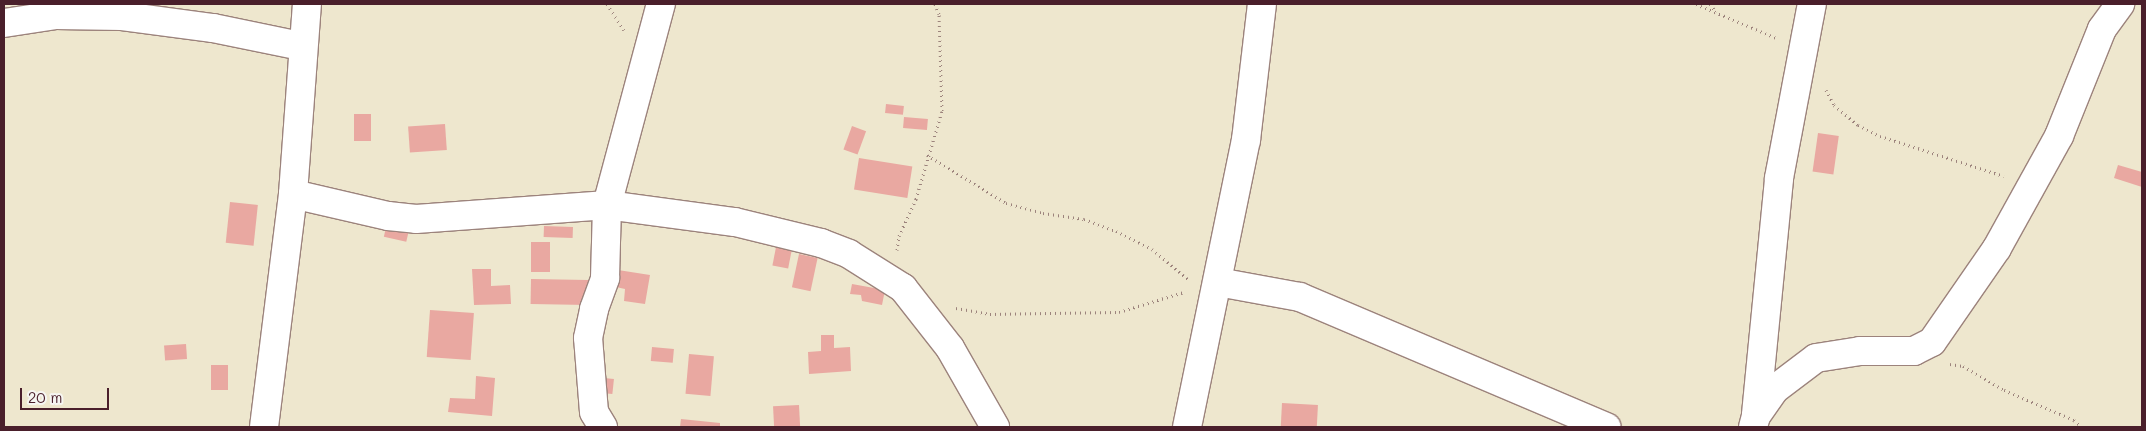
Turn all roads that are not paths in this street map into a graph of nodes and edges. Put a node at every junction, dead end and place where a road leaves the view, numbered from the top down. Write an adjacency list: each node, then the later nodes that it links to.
1 (307, 4): 7 (street)
2 (661, 4): 9 (street)
3 (1262, 4): 10 (street)
4 (1812, 4): 11 (street)
5 (2120, 4): 11 (street)
6 (4, 23): 7 (street)
7 (302, 46): 8 (street)
8 (293, 194): 9 (street); 12 (street)
9 (607, 205): 13 (street); 14 (street)
10 (1209, 285): 15 (street); 16 (street)
11 (1754, 421)
12 (264, 427)
13 (603, 427)
14 (995, 427)
15 (1187, 427)
16 (1607, 427)

